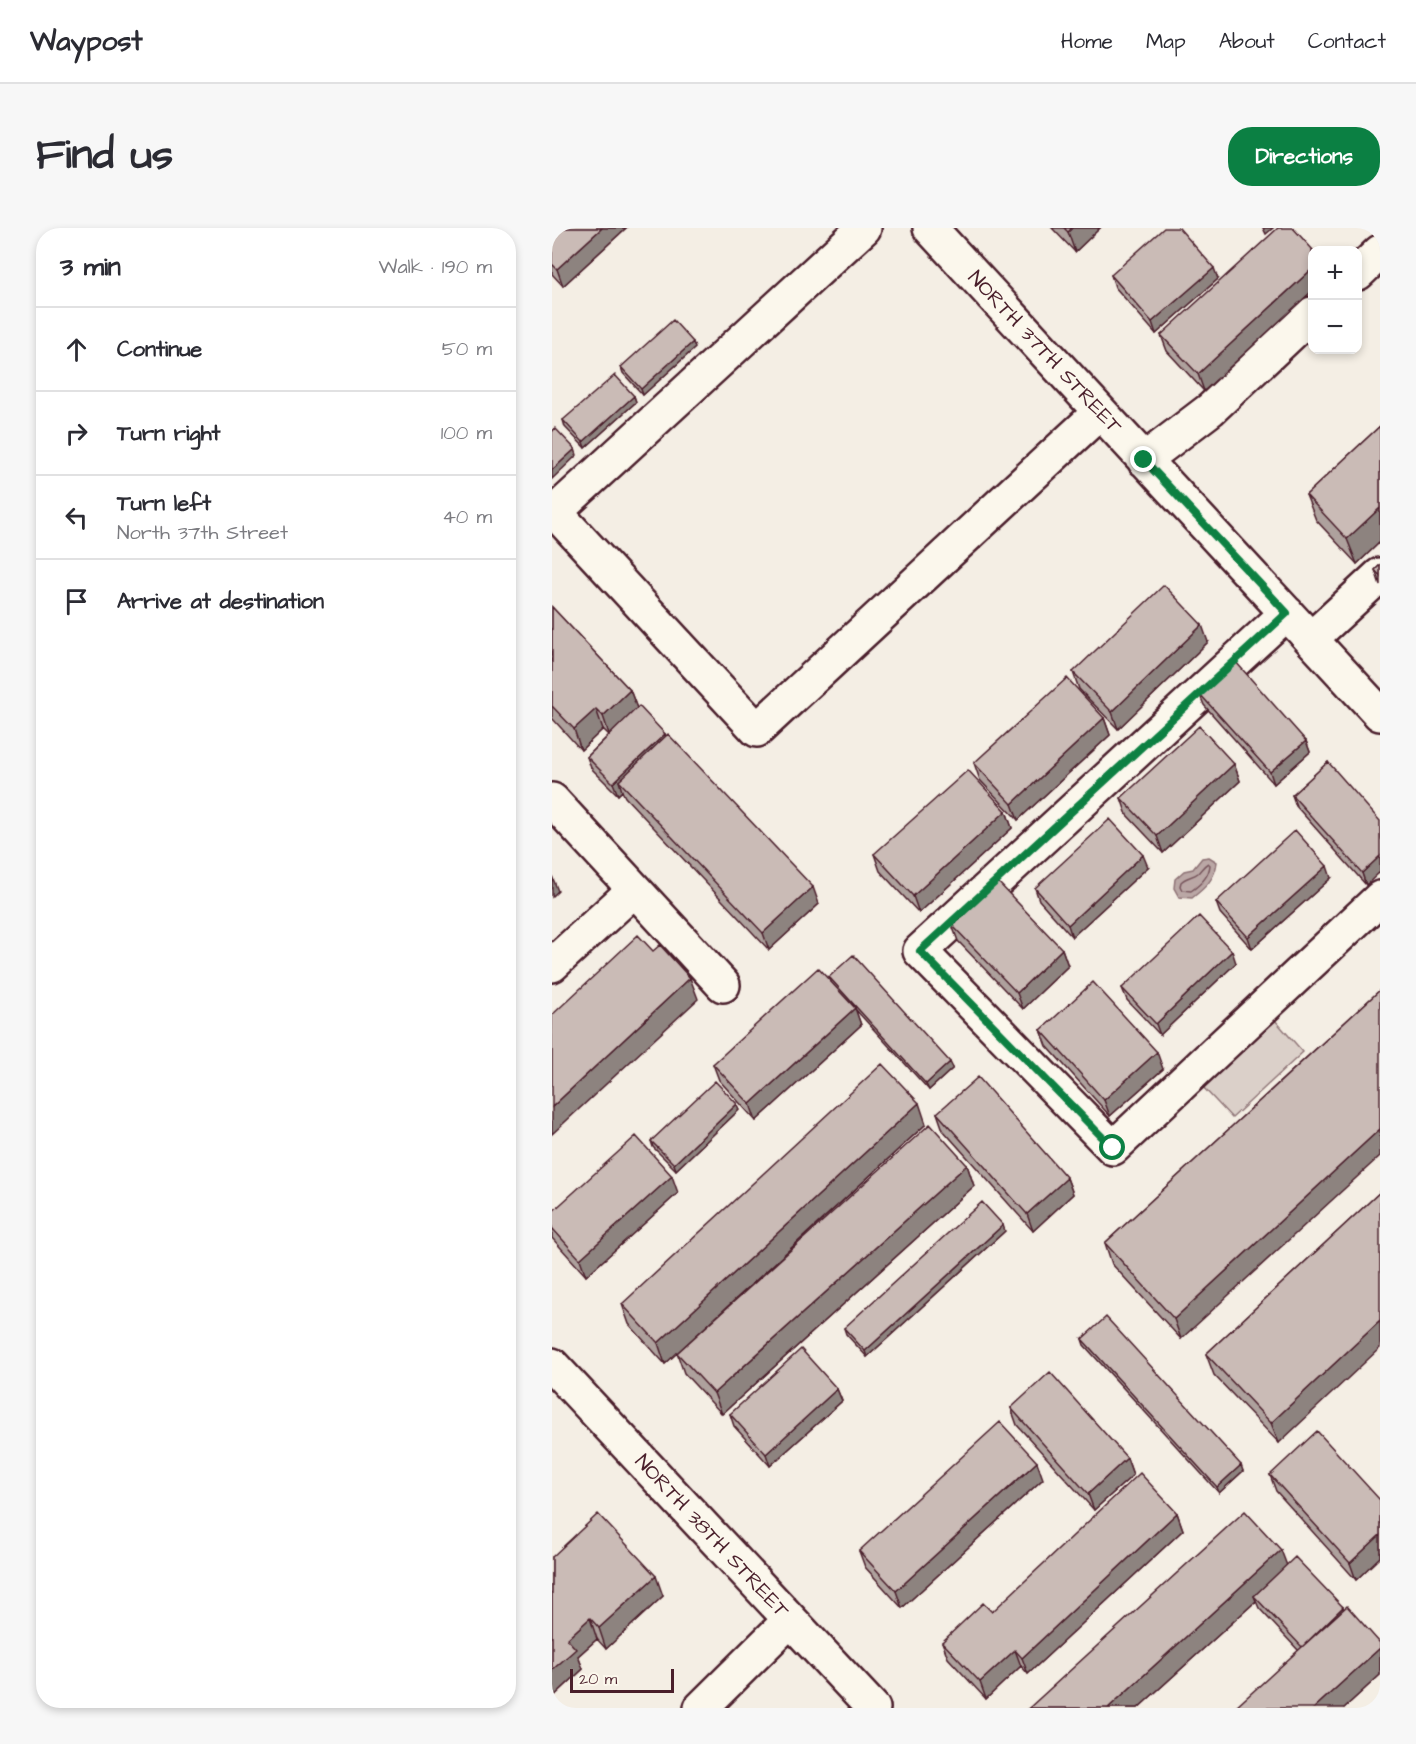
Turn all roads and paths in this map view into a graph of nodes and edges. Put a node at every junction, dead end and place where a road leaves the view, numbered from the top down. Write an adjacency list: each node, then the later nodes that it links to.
1 (864, 228): 6 (street)
2 (940, 232): 6 (street, NORTH 37TH STREET)
3 (1380, 252): 4 (street)
4 (1362, 269)
5 (1308, 318): 7 (street)
6 (1100, 412): 7 (street, NORTH 37TH STREET)
7 (1144, 460): 9 (street, NORTH 37TH STREET)
8 (1380, 575): 10 (street)
9 (1287, 613): 10 (street, NORTH 37TH STREET); 14 (street)
10 (1311, 639): 11 (street, NORTH 37TH STREET)
11 (1380, 714)
12 (552, 800): 13 (street)
13 (634, 890): 15 (street); 16 (street)
14 (1380, 898)
15 (552, 965)
16 (723, 985)
17 (552, 1365): 18 (street, NORTH 38TH STREET)
18 (790, 1620): 19 (street); 20 (street, NORTH 38TH STREET)
19 (701, 1708)
20 (873, 1708)

